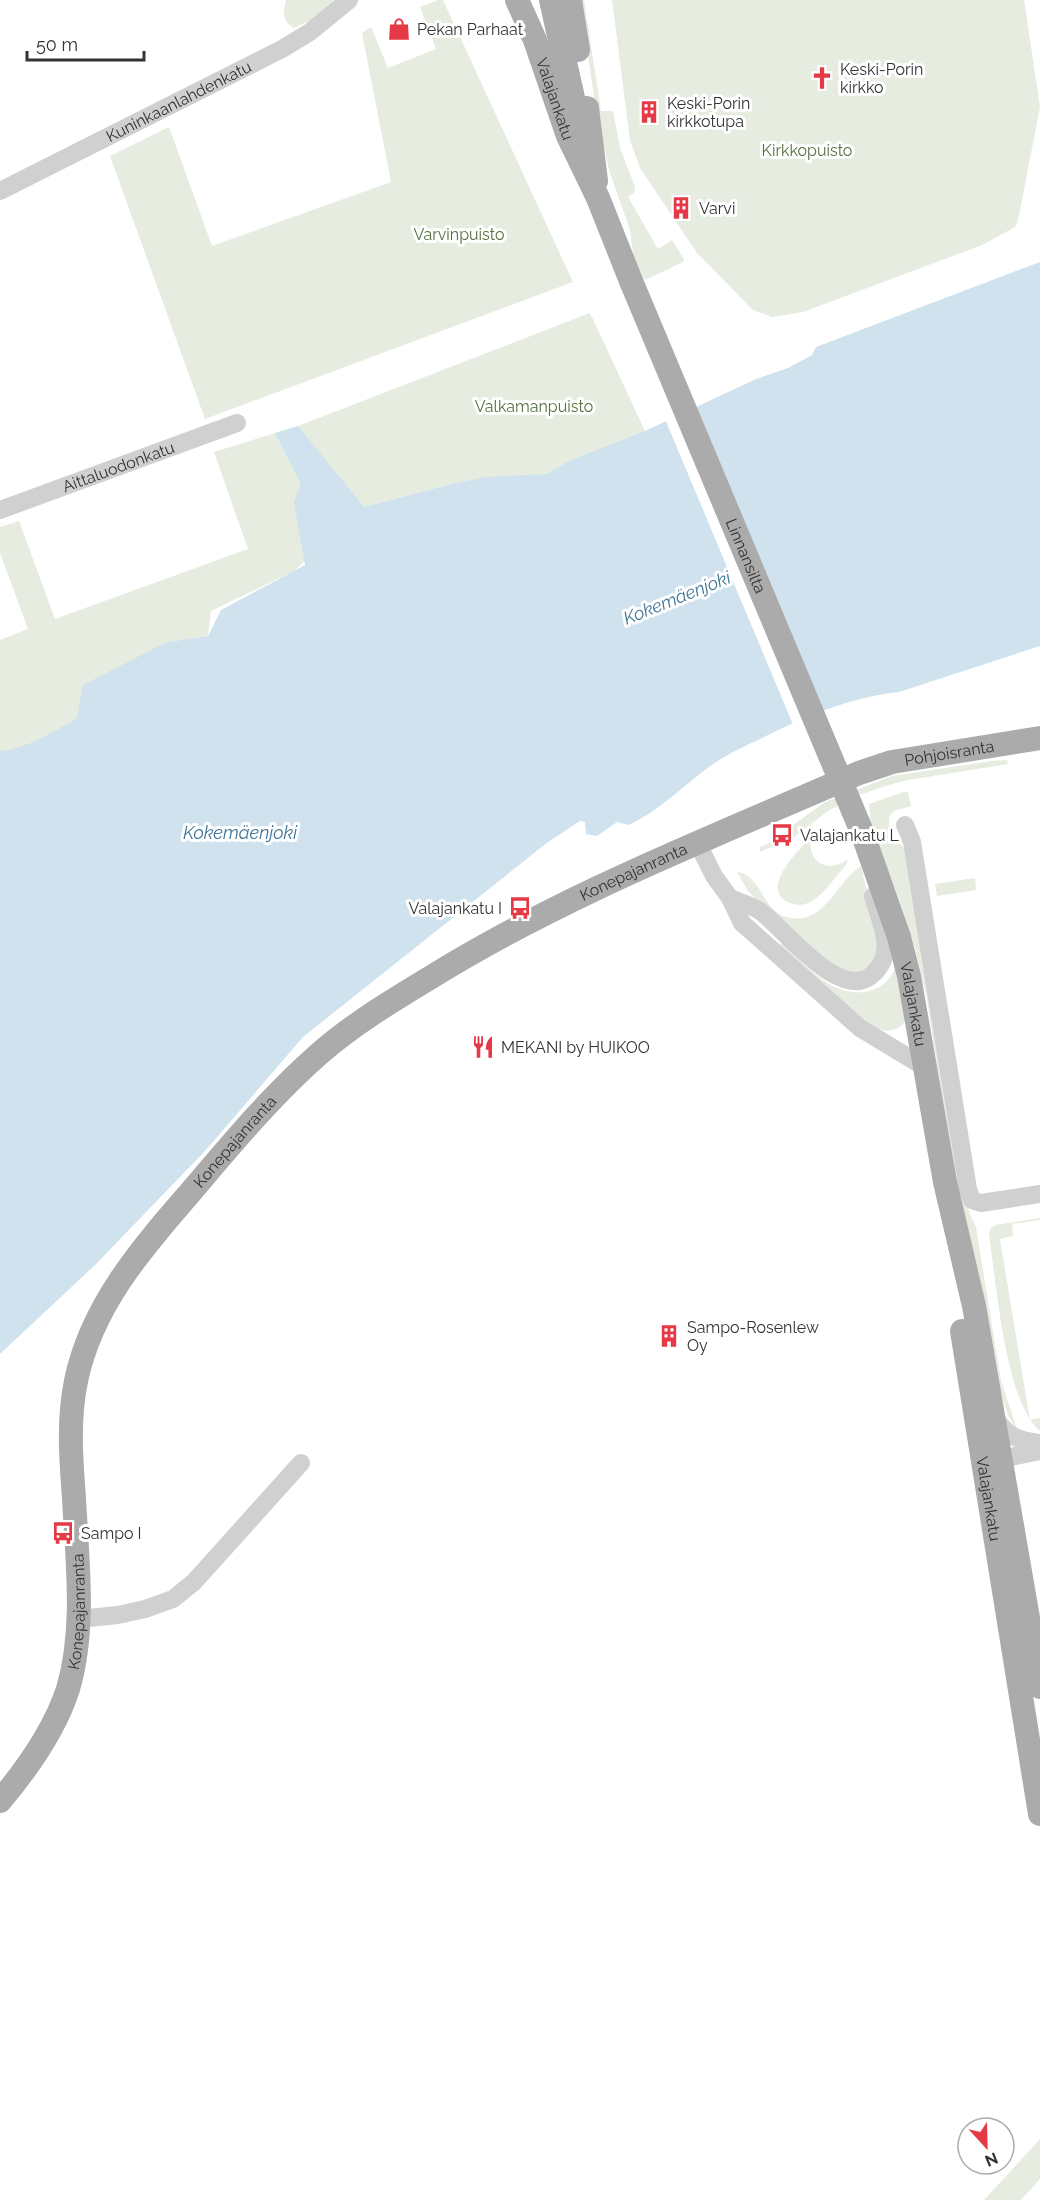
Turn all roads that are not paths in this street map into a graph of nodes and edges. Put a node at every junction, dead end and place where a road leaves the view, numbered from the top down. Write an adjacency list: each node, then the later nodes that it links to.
1 (349, 0): 5 (street, Kuninkaanlahdenkatu)
2 (517, 0): 6 (main road, Valajankatu)
3 (551, 0): 6 (main road, Valajankatu)
4 (570, 0): 6 (main road)
5 (0, 191)
6 (598, 198): 7 (main road, Valajankatu)
7 (631, 281): 13 (main road, Linnansilta, bridge)
8 (237, 423): 9 (street, Aittaluodonkatu)
9 (0, 510)
10 (1040, 738): 11 (main road, Pohjoisranta)
11 (859, 772): 14 (main road, Konepajanranta)
12 (905, 825): 19 (street)
13 (864, 836): 15 (street); 16 (main road, Valajankatu)
14 (698, 844): 15 (street); 25 (main road, Konepajanranta)
15 (730, 898): 17 (street)
16 (918, 1020): 17 (street); 18 (main road, Valajankatu)
17 (890, 1044): 18 (street)
18 (926, 1068): 20 (main road, Valajankatu)
19 (1040, 1194)
20 (985, 1422): 21 (street); 23 (main road, Valajankatu); 27 (main road, Valajankatu)
21 (1040, 1443)
22 (1040, 1451): 23 (street)
23 (1001, 1459): 26 (main road, Valajankatu)
24 (301, 1463): 25 (street)
25 (78, 1618): 29 (main road, Konepajanranta)
26 (1040, 1687)
27 (1027, 1739): 28 (street); 30 (main road, Valajankatu)
28 (1040, 1761)
29 (0, 1802)
30 (1040, 1814)

